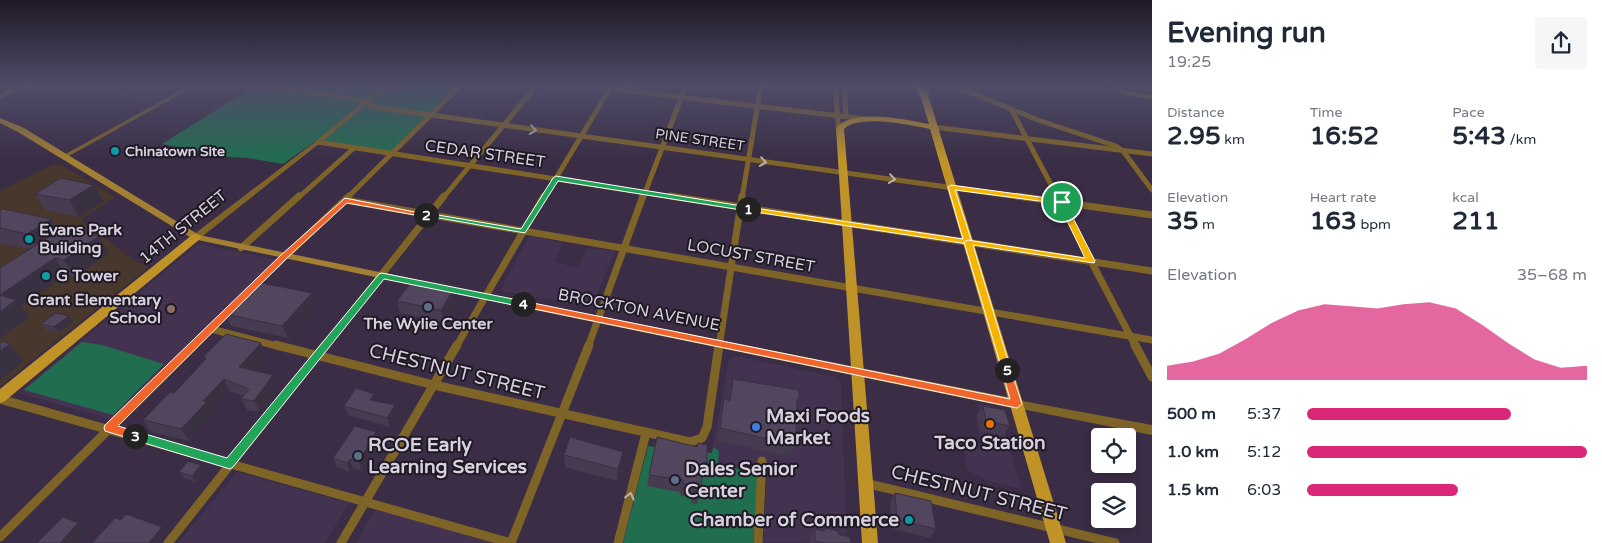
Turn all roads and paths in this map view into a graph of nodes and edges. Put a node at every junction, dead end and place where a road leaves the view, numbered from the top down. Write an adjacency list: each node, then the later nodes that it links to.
1 (148, 110): 30 (street)
2 (356, 110): 24 (street, 14TH STREET)
3 (397, 110): 15 (street, PINE STREET)
4 (435, 110): 15 (street)
5 (515, 110): 19 (street)
6 (596, 110): 22 (street)
7 (676, 110): 26 (street)
8 (756, 110): 31 (street)
9 (786, 110): 16 (street)
10 (836, 110): 16 (street)
11 (849, 110): 17 (street)
12 (928, 110): 20 (main road)
13 (1012, 110): 23 (street)
14 (1014, 110): 27 (street)
15 (430, 115): 19 (street, PINE STREET); 28 (street)
16 (836, 116): 17 (street); 21 (street)
17 (851, 119): 20 (main road); 20 (main road); 21 (main road); 33 (main road)
18 (0, 120): 30 (main road, BROCKTON AVENUE)
19 (502, 126): 22 (street, PINE STREET, one-way to 22); 32 (street)
20 (933, 127): 23 (street); 35 (main road)
21 (840, 136): 33 (main road)
22 (580, 137): 26 (street, PINE STREET); 34 (street)
23 (1027, 139): 27 (street); 39 (street)
24 (318, 142): 25 (street, CEDAR STREET); 45 (street, 14TH STREET)
25 (354, 148): 28 (street, CEDAR STREET); 47 (street)
26 (662, 148): 31 (street, PINE STREET); 37 (street)
27 (1123, 151): 29 (street); 36 (street)
28 (392, 154): 32 (street, CEDAR STREET); 38 (street)
29 (1152, 154)
30 (65, 156): 45 (main road, BROCKTON AVENUE)
31 (748, 160): 33 (street, PINE STREET, one-way to 33); 40 (street)
32 (471, 166): 34 (street, CEDAR STREET); 41 (street)
33 (844, 173): 35 (street, PINE STREET, one-way to 35); 43 (main road)
34 (556, 178): 37 (street, CEDAR STREET); 44 (street)
35 (951, 187): 39 (street, PINE STREET); 46 (main road)
36 (1152, 190)
37 (645, 193): 40 (street, CEDAR STREET); 48 (street)
38 (345, 200): 41 (street, LOCUST STREET); 49 (street)
39 (1062, 202): 42 (street, PINE STREET); 50 (street)
40 (740, 208): 43 (street, CEDAR STREET); 51 (street)
41 (429, 215): 44 (street, LOCUST STREET); 53 (street)
42 (1152, 215)
43 (847, 223): 46 (street, CEDAR STREET); 54 (main road)
44 (523, 232): 48 (street, LOCUST STREET); 55 (street)
45 (196, 237): 47 (main road, BROCKTON AVENUE); 66 (main road, 14TH STREET)
46 (968, 242): 50 (street, CEDAR STREET); 56 (main road)
47 (241, 248): 49 (main road, BROCKTON AVENUE)
48 (623, 249): 51 (street, LOCUST STREET); 57 (street)
49 (284, 257): 53 (main road, BROCKTON AVENUE); 58 (street)
50 (1091, 261): 52 (street, CEDAR STREET); 59 (street)
51 (731, 266): 54 (street, LOCUST STREET); 61 (street)
52 (1152, 271)
53 (382, 276): 55 (main road, BROCKTON AVENUE); 62 (street)
54 (852, 287): 56 (street, LOCUST STREET); 63 (main road)
55 (485, 296): 57 (main road, BROCKTON AVENUE); 65 (street)
56 (989, 311): 59 (street, LOCUST STREET); 67 (main road)
57 (599, 319): 61 (main road, BROCKTON AVENUE); 68 (street)
58 (211, 329): 62 (street, CHESTNUT STREET); 69 (street)
59 (1131, 336): 60 (street, LOCUST STREET); 64 (street)
60 (1152, 340)
61 (721, 343): 63 (main road, BROCKTON AVENUE); 71 (street, CHESTNUT STREET)
62 (318, 355): 65 (street, CHESTNUT STREET); 73 (street)
63 (857, 372): 67 (main road, BROCKTON AVENUE); 74 (main road)
64 (1152, 377)
65 (434, 385): 68 (street, CHESTNUT STREET); 75 (street)
66 (0, 398): 69 (street)
67 (1017, 404): 70 (street, BROCKTON AVENUE); 76 (main road)
68 (561, 415): 71 (street, CHESTNUT STREET); 80 (street)
69 (109, 428): 73 (street); 77 (street)
70 (1152, 430)
71 (646, 433): 81 (street, one-way to 71)
72 (762, 461): 82 (street)
73 (230, 464): 75 (street); 78 (street)
74 (865, 483): 76 (street, CHESTNUT STREET); 83 (main road)
75 (364, 503): 79 (street); 80 (street)
76 (1056, 536): 84 (street, CHESTNUT STREET)
77 (0, 537)
78 (168, 543)
79 (340, 543)
80 (511, 543)
81 (618, 543)
82 (758, 543)
83 (870, 543)
84 (1115, 543)

